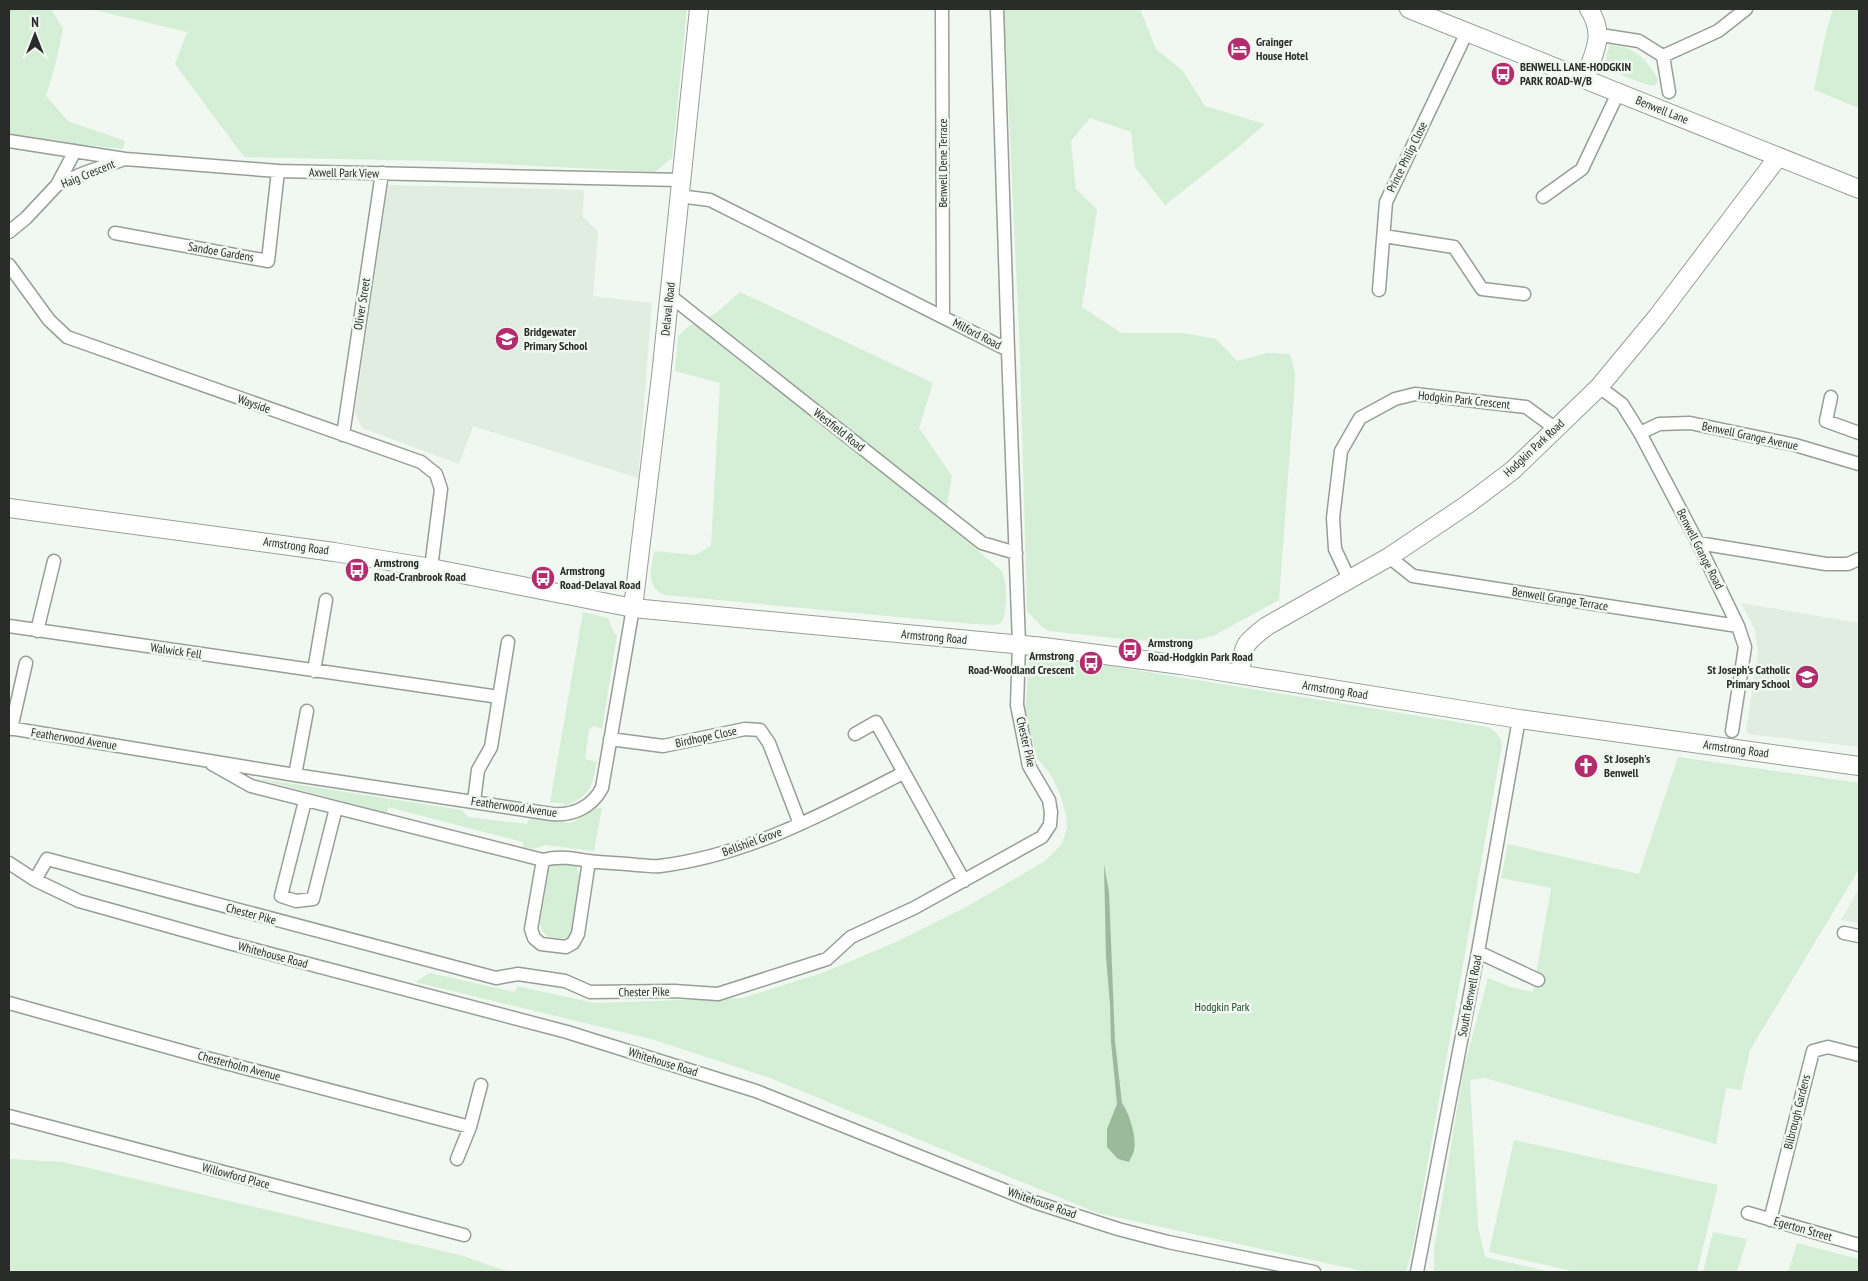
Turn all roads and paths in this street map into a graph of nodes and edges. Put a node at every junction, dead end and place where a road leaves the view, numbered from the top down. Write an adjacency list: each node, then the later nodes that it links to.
1 (700, 9): 20 (street, Delaval Road)
2 (942, 9): 30 (street, Benwell Dene Terrace)
3 (997, 9): 31 (street)
4 (1409, 9): 7 (street, Benwell Lane)
5 (1589, 9): 10 (street)
6 (1746, 9): 9 (street)
7 (1467, 32): 10 (street, Benwell Lane); 25 (street, Prince Philip Close)
8 (1607, 36): 9 (street)
9 (1663, 56): 11 (street)
10 (1585, 79): 12 (street, Benwell Lane)
11 (1669, 92)
12 (1618, 93): 15 (street, Benwell Lane); 22 (street)
13 (9, 141): 14 (street, Axwell Park View)
14 (75, 151): 16 (street, Axwell Park View); 19 (street)
15 (1778, 157): 21 (street, Benwell Lane); 32 (street, Hodgkin Park Road)
16 (124, 159): 17 (street, Axwell Park View); 19 (street, Haig Crescent)
17 (278, 171): 18 (street, Axwell Park View); 24 (street, Sandoe Gardens)
18 (382, 173): 20 (street, Axwell Park View); 37 (street, Oliver Street)
19 (57, 185): 23 (street, Haig Crescent)
20 (680, 188): 29 (street, Delaval Road); 30 (street, Milford Road)
21 (1859, 189)
22 (1543, 197)
23 (9, 232)
24 (115, 233)
25 (1384, 236): 27 (street, Prince Philip Close); 28 (street)
26 (9, 265): 37 (street, Wayside)
27 (1379, 290)
28 (1524, 294)
29 (670, 295): 41 (street, Westfield Road); 48 (street, Delaval Road)
30 (943, 317): 31 (street, Milford Road)
31 (1008, 350): 41 (street, Milford Road)
32 (1599, 387): 34 (street, Hodgkin Park Road); 35 (street, Benwell Grange Road)
33 (1831, 397): 36 (street)
34 (1556, 429): 42 (street, Hodgkin Park Road); 46 (street, Hodgkin Park Crescent)
35 (1640, 433): 38 (street, Benwell Grange Avenue); 40 (street, Benwell Grange Road)
36 (1859, 433)
37 (343, 435): 45 (street, Wayside)
38 (1859, 464)
39 (9, 508): 45 (street, Armstrong Road)
40 (1698, 543): 43 (street); 50 (street, Benwell Grange Road)
41 (1016, 553): 53 (street, Milford Road)
42 (1389, 557): 46 (street, Hodgkin Park Road); 50 (street, Benwell Grange Terrace)
43 (1859, 559)
44 (54, 561): 51 (street)
45 (431, 568): 48 (street, Armstrong Road)
46 (1350, 579): 56 (street, Hodgkin Park Road)
47 (326, 600): 55 (street)
48 (633, 608): 53 (street, Armstrong Road); 63 (street, Featherwood Avenue)
49 (9, 626): 51 (street, Walwick Fell)
50 (1738, 626): 61 (street, Benwell Grange Road)
51 (34, 631): 55 (street, Walwick Fell)
52 (508, 642): 57 (street)
53 (1019, 644): 56 (street, Armstrong Road); 76 (street, Chester Pike)
54 (26, 663): 60 (street, Featherwood Avenue)
55 (314, 671): 57 (street, Walwick Fell)
56 (1240, 674): 59 (street, Armstrong Road)
57 (499, 697): 69 (street)
58 (307, 711): 67 (street)
59 (1519, 719): 65 (street, Armstrong Road); 79 (street, South Benwell Road)
60 (10, 728): 64 (street, Featherwood Avenue)
61 (1732, 731)
62 (855, 734): 66 (street)
63 (610, 739): 69 (street, Featherwood Avenue); 71 (street, Birdhope Close)
64 (204, 759): 67 (street, Featherwood Avenue); 68 (street, Featherwood Avenue)
65 (1859, 766)
66 (903, 773): 71 (street, Bellshiel Grove); 76 (street)
67 (295, 775): 69 (street, Featherwood Avenue)
68 (304, 800): 70 (street, Featherwood Avenue); 70 (street)
69 (474, 801)
70 (336, 808): 72 (street, Featherwood Avenue)
71 (800, 824): 73 (street, Bellshiel Grove)
72 (543, 860): 73 (street, Featherwood Avenue); 73 (street)
73 (588, 861)
74 (9, 863): 75 (street, Whitehouse Road)
75 (35, 880): 76 (street, Chester Pike); 91 (street, Whitehouse Road)
76 (964, 881)
77 (1844, 933): 78 (street)
78 (1859, 936)
79 (1478, 952): 80 (street); 92 (street, South Benwell Road)
80 (1538, 980)
81 (9, 1003): 85 (street, Chesterholm Avenue)
82 (1859, 1054): 88 (street, Bilbrough Gardens)
83 (481, 1085): 85 (street)
84 (9, 1116): 89 (street, Willowford Place)
85 (470, 1127): 86 (street)
86 (457, 1159)
87 (1748, 1213): 88 (street, Egerton Street)
88 (1770, 1220): 90 (street, Egerton Street)
89 (464, 1236)
90 (1859, 1245)
91 (1314, 1272)
92 (1417, 1272)

